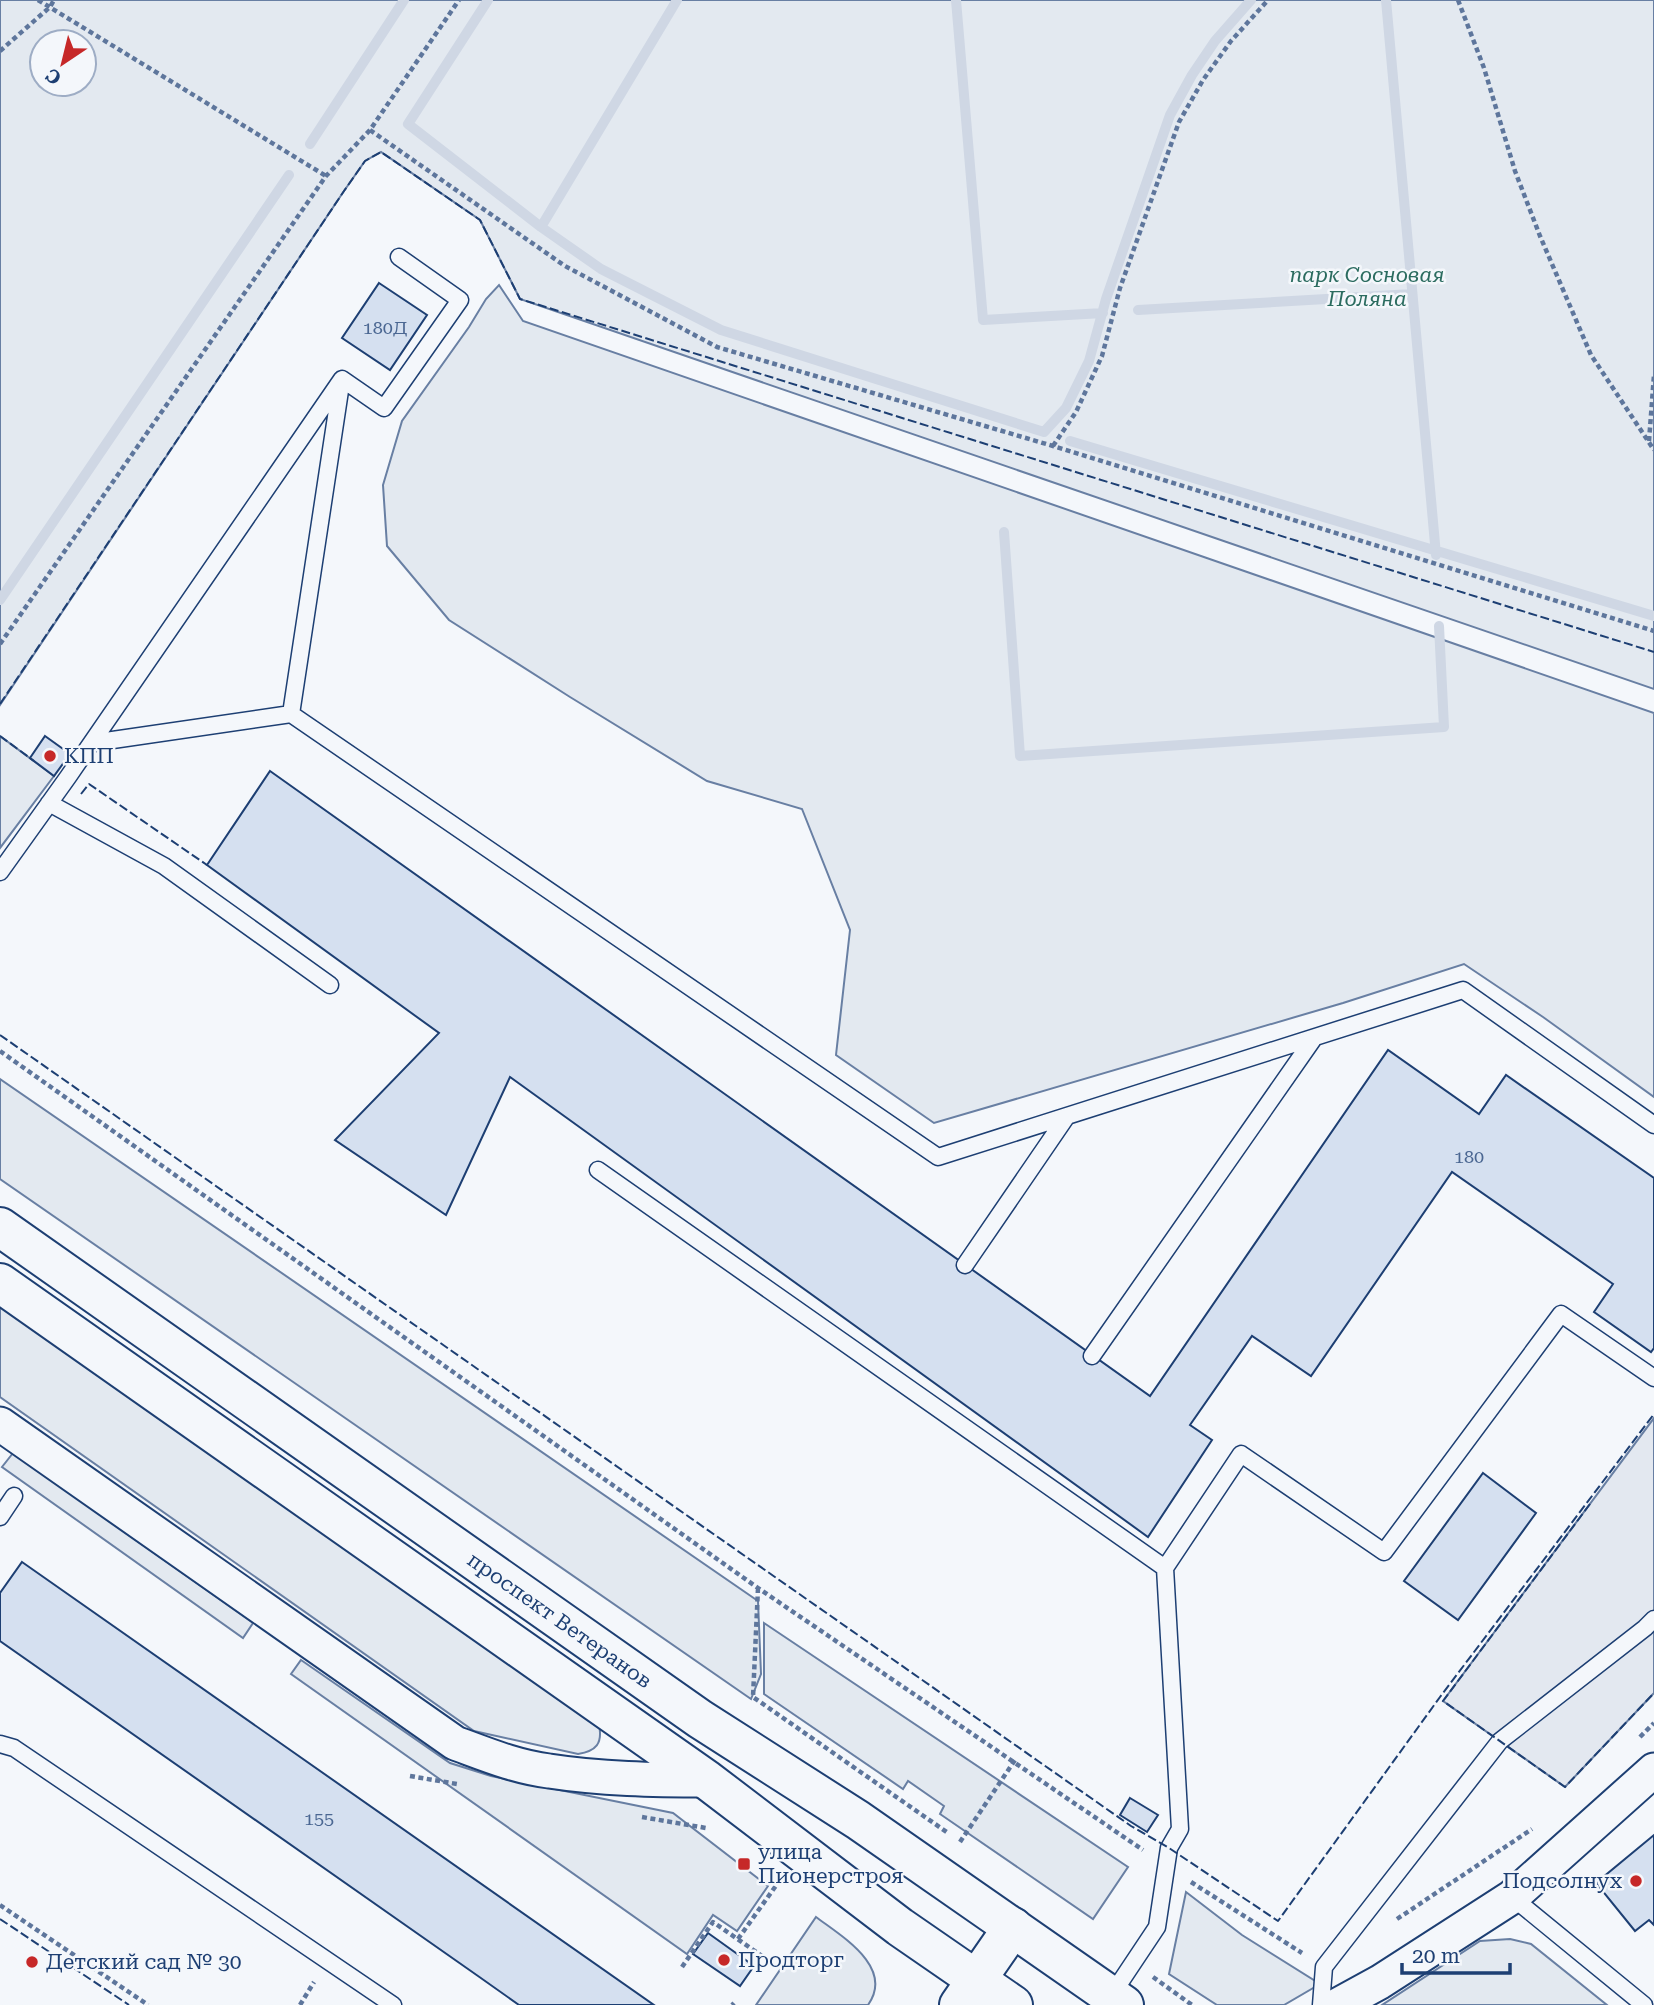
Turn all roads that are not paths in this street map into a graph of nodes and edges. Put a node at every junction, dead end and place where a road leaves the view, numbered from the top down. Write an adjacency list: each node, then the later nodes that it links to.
1 (398, 257): 2 (lane)
2 (342, 379): 3 (lane); 4 (lane)
3 (291, 714): 4 (lane); 9 (lane)
4 (92, 743): 5 (lane)
5 (48, 803): 6 (lane); 7 (lane)
6 (0, 872)
7 (330, 985)
8 (1314, 1038): 9 (lane); 10 (lane); 15 (lane)
9 (1067, 1116): 13 (lane)
10 (1654, 1125)
11 (597, 1170): 20 (lane)
12 (0, 1227): 26 (main road, проспект Ветеранов)
13 (965, 1265)
14 (0, 1283): 24 (main road)
15 (1092, 1356)
16 (1654, 1378): 20 (lane)
17 (0, 1424): 24 (street)
18 (15, 1496): 19 (lane)
19 (0, 1517)
20 (1165, 1568): 28 (lane)
21 (1654, 1619): 31 (lane)
22 (0, 1744): 29 (lane)
23 (1654, 1770): 25 (street)
24 (707, 1780): 27 (main road)
25 (1512, 1897): 32 (street); 33 (lane)
26 (1013, 1927): 27 (main road); 28 (main road, проспект Ветеранов)
27 (968, 1992): 30 (main road)
28 (1118, 2000)
29 (393, 2005)
30 (1013, 2005)
31 (1321, 2005)
32 (1338, 2005)
33 (1644, 2005)

